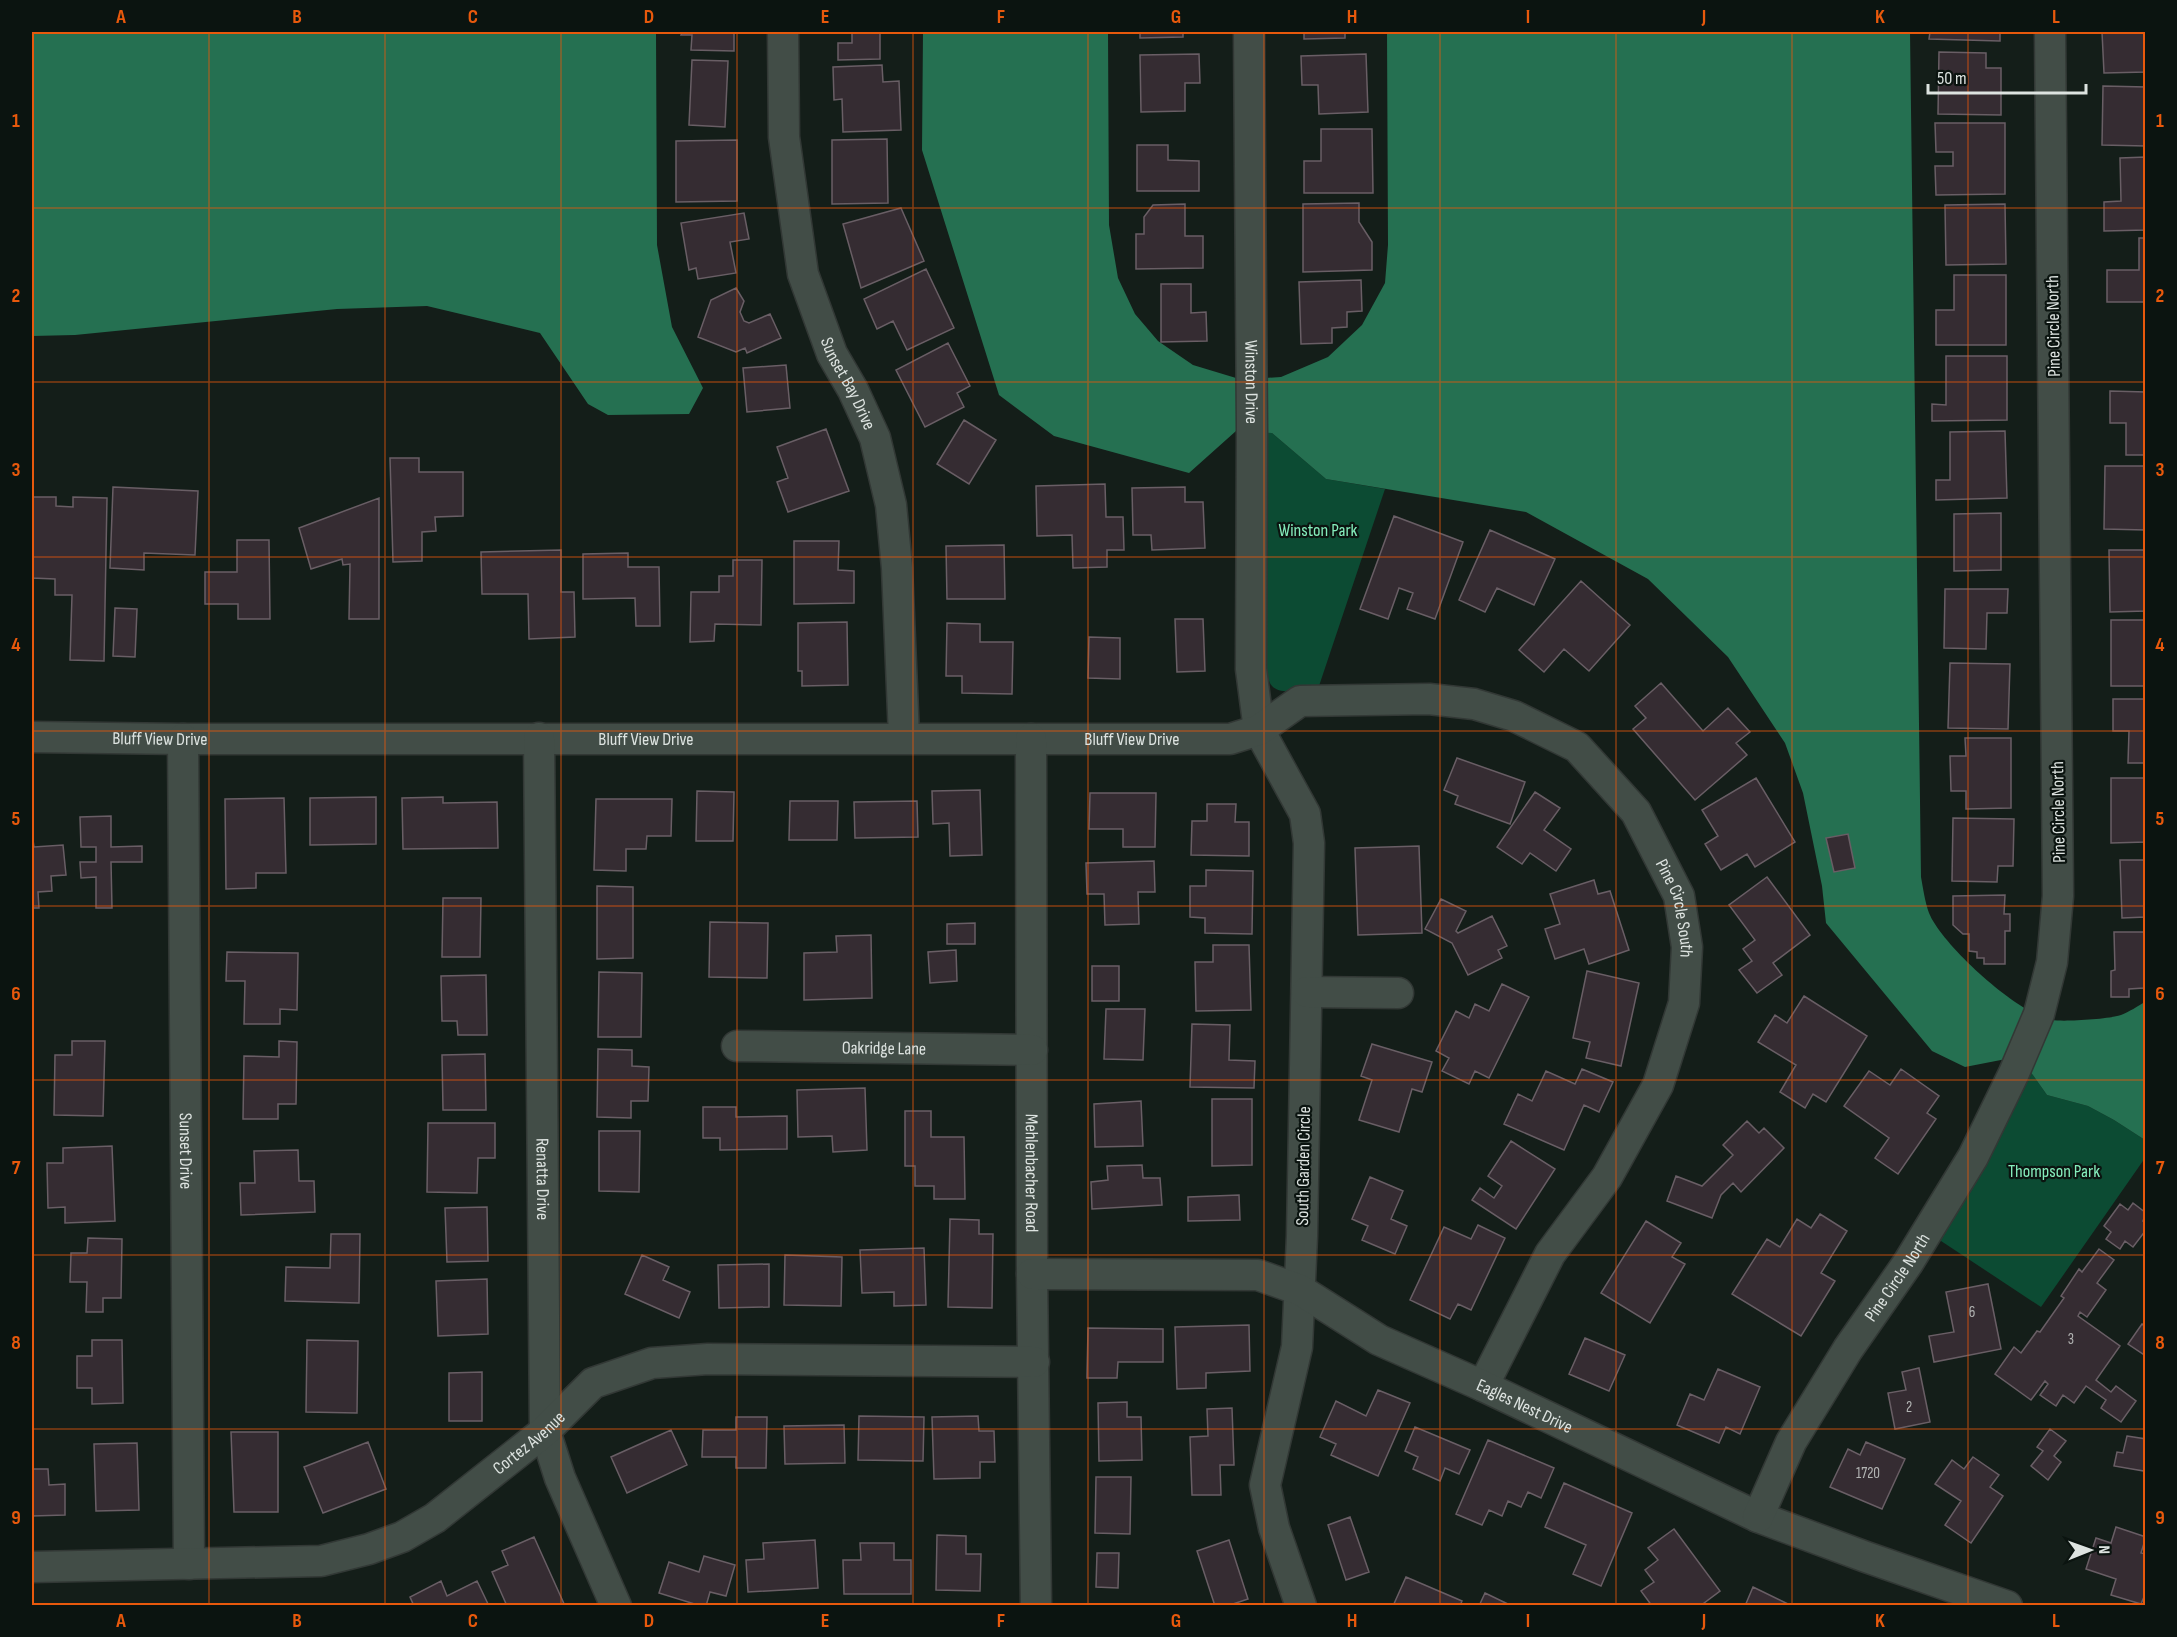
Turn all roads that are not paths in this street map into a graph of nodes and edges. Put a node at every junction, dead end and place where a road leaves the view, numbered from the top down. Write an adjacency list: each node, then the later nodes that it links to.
1 (783, 32): 6 (street, Sunset Bay Drive)
2 (1249, 32): 4 (street, Winston Drive)
3 (2050, 32): 19 (street, Pine Circle North)
4 (1259, 730): 9 (street, Bluff View Drive); 10 (street, South Garden Circle); 17 (street, Pine Circle South)
5 (32, 737): 8 (street, Bluff View Drive)
6 (904, 737): 7 (street, Bluff View Drive); 9 (street, Bluff View Drive)
7 (539, 738): 8 (street, Bluff View Drive); 18 (street, Renatta Drive)
8 (183, 739): 20 (street, Sunset Drive)
9 (1031, 739): 13 (street, Mehlenbacher Road)
10 (1307, 992): 11 (street); 15 (street, South Garden Circle)
11 (1398, 993)
12 (737, 1046): 13 (street, Oakridge Lane)
13 (1032, 1050): 14 (street, Mehlenbacher Road)
14 (1032, 1274): 15 (street, Eagles Nest Drive); 16 (street, Mehlenbacher Road)
15 (1300, 1290): 17 (street, Eagles Nest Drive); 25 (street, South Garden Circle)
16 (1034, 1362): 18 (street, Cortez Avenue); 24 (street, Mehlenbacher Road)
17 (1483, 1386): 19 (street, Eagles Nest Drive)
18 (545, 1431): 20 (street, Cortez Avenue); 23 (street, Renatta Drive)
19 (1758, 1516): 22 (street, Eagles Nest Drive)
20 (189, 1564): 21 (street, Cortez Avenue)
21 (32, 1568)
22 (1991, 1603)
23 (616, 1605)
24 (1036, 1605)
25 (1301, 1605)

